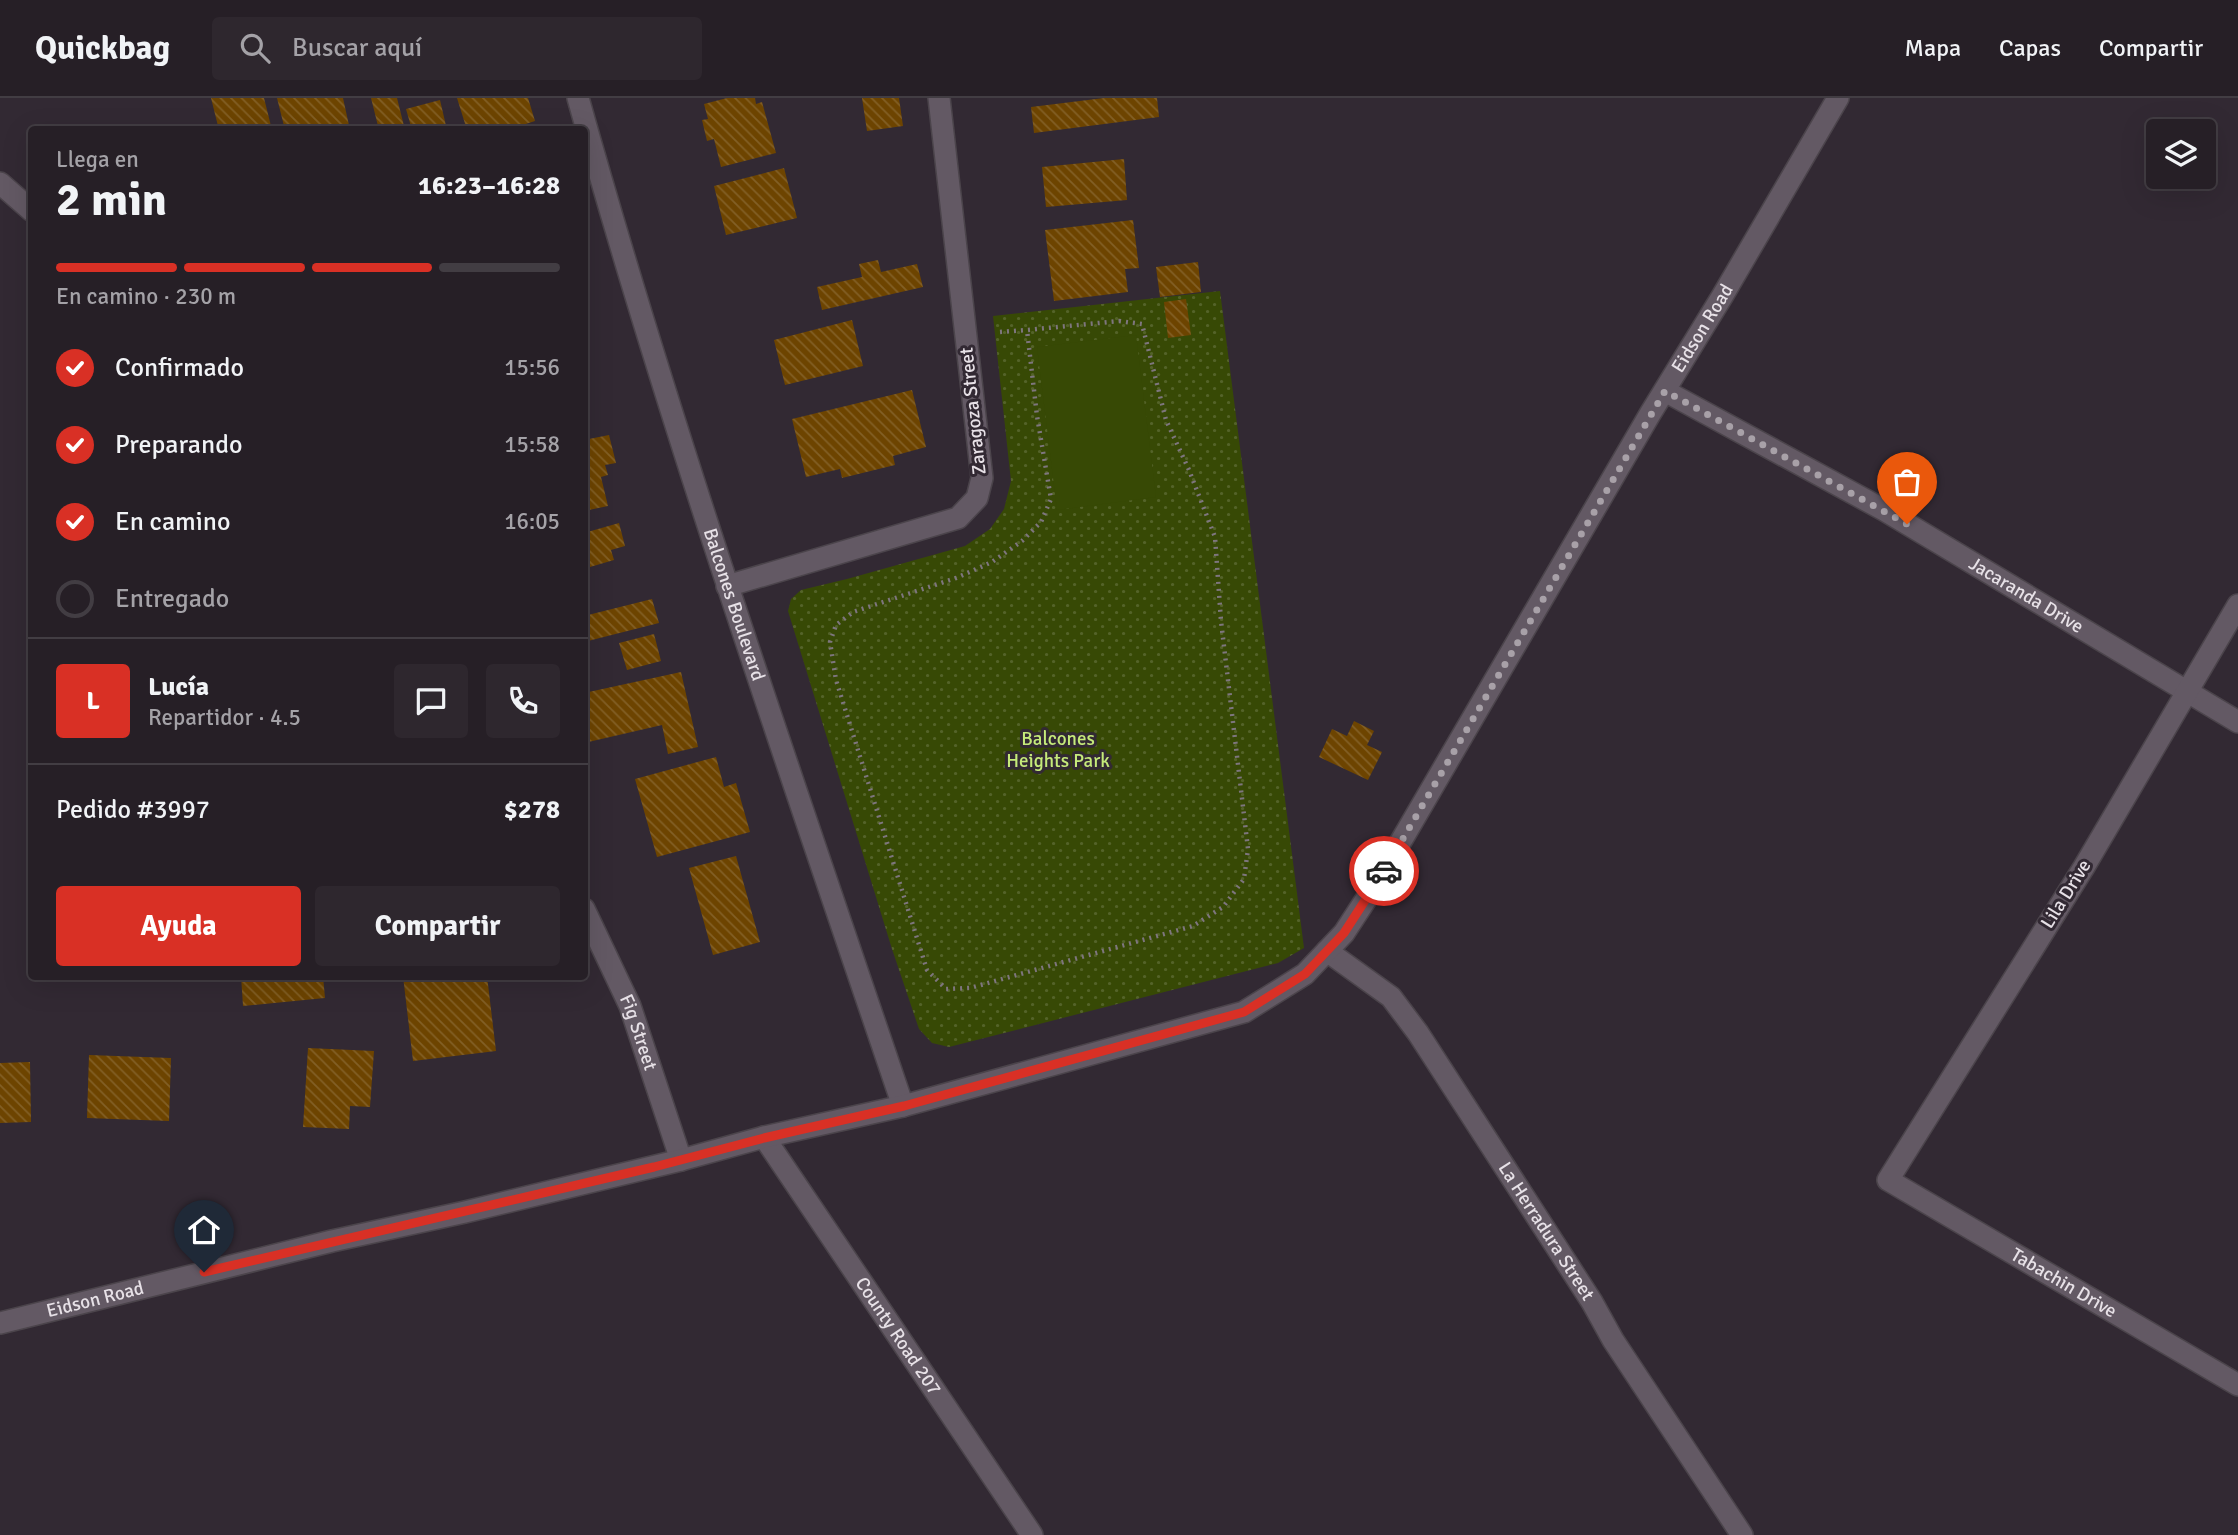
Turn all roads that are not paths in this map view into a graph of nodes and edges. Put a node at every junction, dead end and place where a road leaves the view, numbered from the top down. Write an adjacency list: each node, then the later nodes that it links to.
1 (578, 98): 4 (street, Balcones Boulevard)
2 (939, 98): 10 (street, Zaragoza Street)
3 (1838, 98): 9 (street, Eidson Road)
4 (583, 126)
5 (588, 157): 7 (street, Balcones Boulevard)
6 (0, 183): 8 (street)
7 (594, 192): 10 (street, Balcones Boulevard)
8 (28, 208)
9 (1665, 391): 12 (street, Jacaranda Drive); 15 (street, Eidson Road)
10 (727, 586): 16 (street, Balcones Boulevard)
11 (2238, 605): 12 (street, Lila Drive)
12 (2187, 690): 13 (street, Jacaranda Drive); 19 (street, Lila Drive)
13 (2238, 722)
14 (588, 917): 18 (street, Fig Street)
15 (1327, 951): 16 (street, Eidson Road); 23 (street, La Herradura Street)
16 (904, 1106): 17 (street, Eidson Road)
17 (764, 1138): 18 (street, Eidson Road); 22 (street, County Road 207)
18 (681, 1160): 20 (street, Eidson Road)
19 (1888, 1180): 21 (street, Tabachin Drive)
20 (0, 1323)
21 (2238, 1385)
22 (1032, 1535)
23 (1742, 1535)

